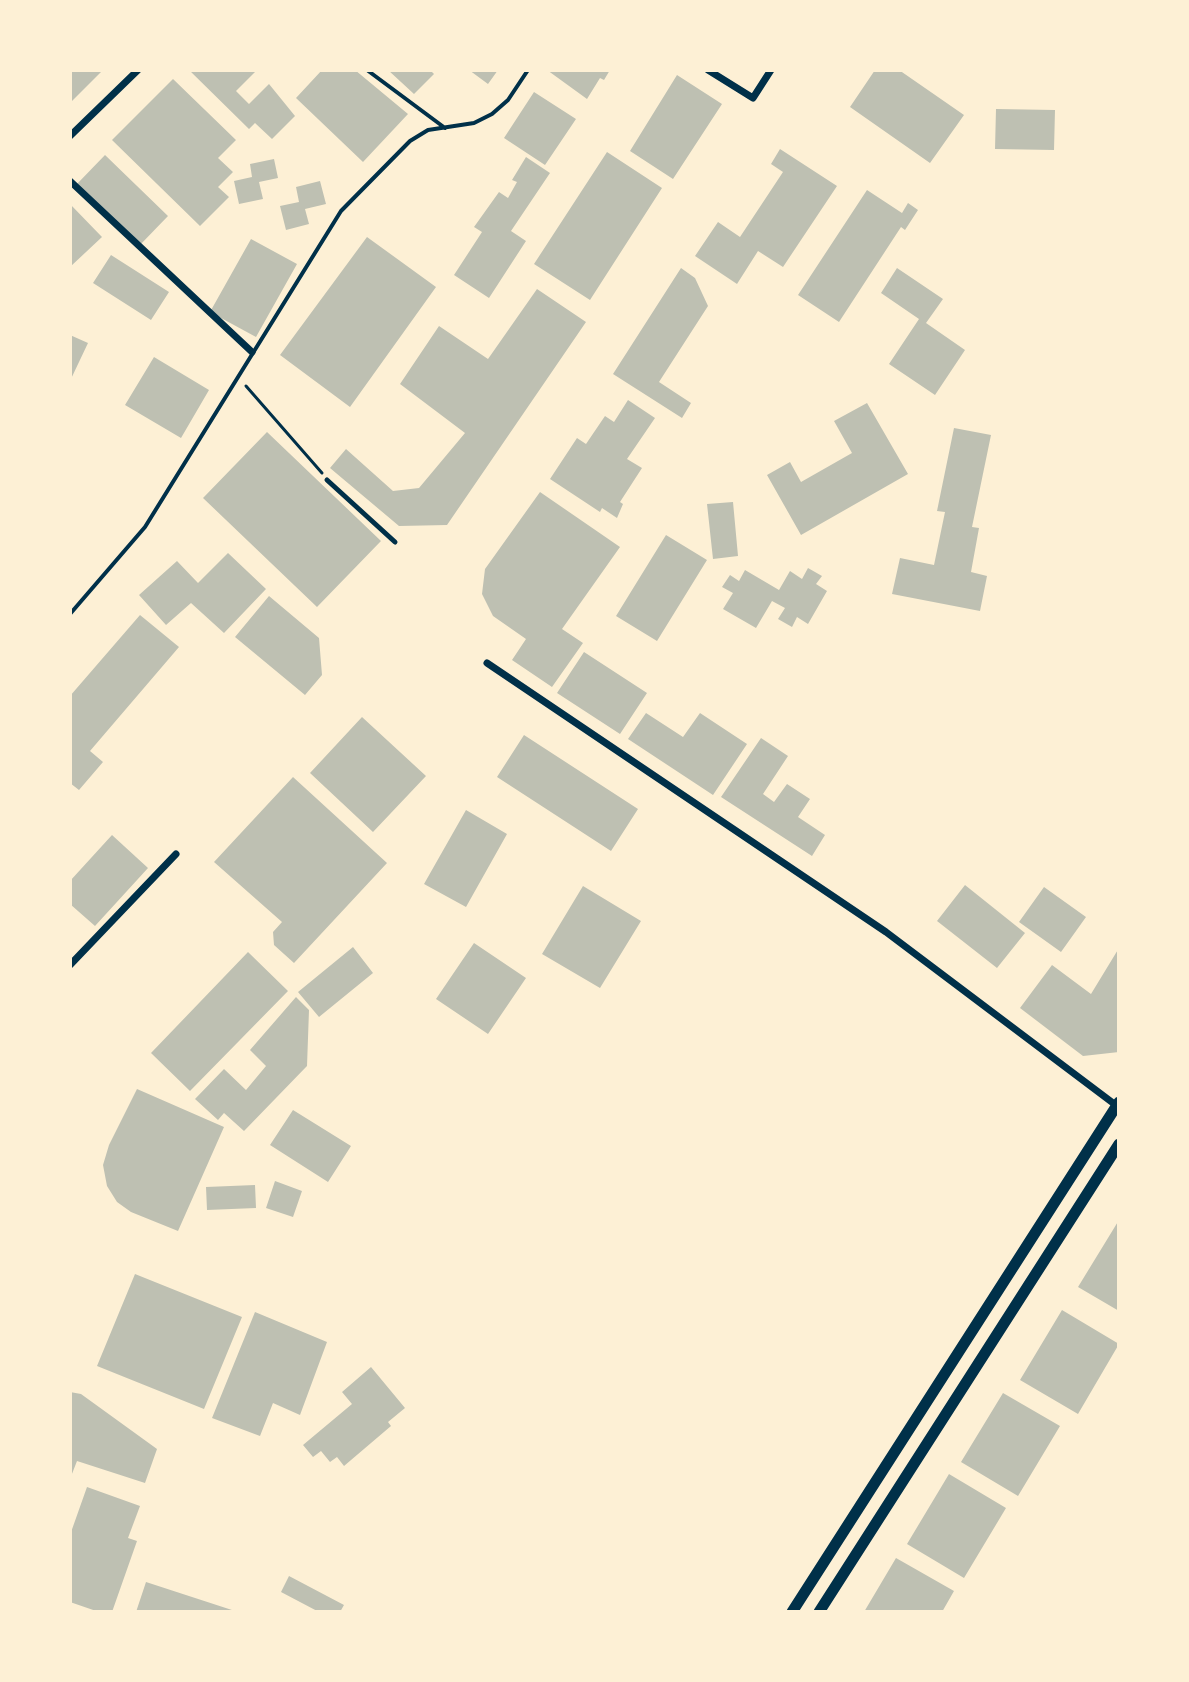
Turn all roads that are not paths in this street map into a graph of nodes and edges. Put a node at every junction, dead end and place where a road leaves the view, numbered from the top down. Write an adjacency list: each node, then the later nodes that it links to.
1 (138, 70): 7 (street)
2 (367, 70): 6 (lane)
3 (528, 70): 6 (lane)
4 (708, 70): 5 (street)
5 (771, 70)
6 (445, 128): 9 (lane)
7 (70, 136)
8 (70, 181): 9 (street)
9 (252, 352): 12 (lane)
10 (327, 480): 11 (street)
11 (395, 542)
12 (70, 614)
13 (487, 663): 16 (street)
14 (176, 854): 15 (street)
15 (70, 965)
16 (1118, 1104): 18 (main road)
17 (1119, 1144): 19 (main road)
18 (792, 1612)
19 (819, 1612)

